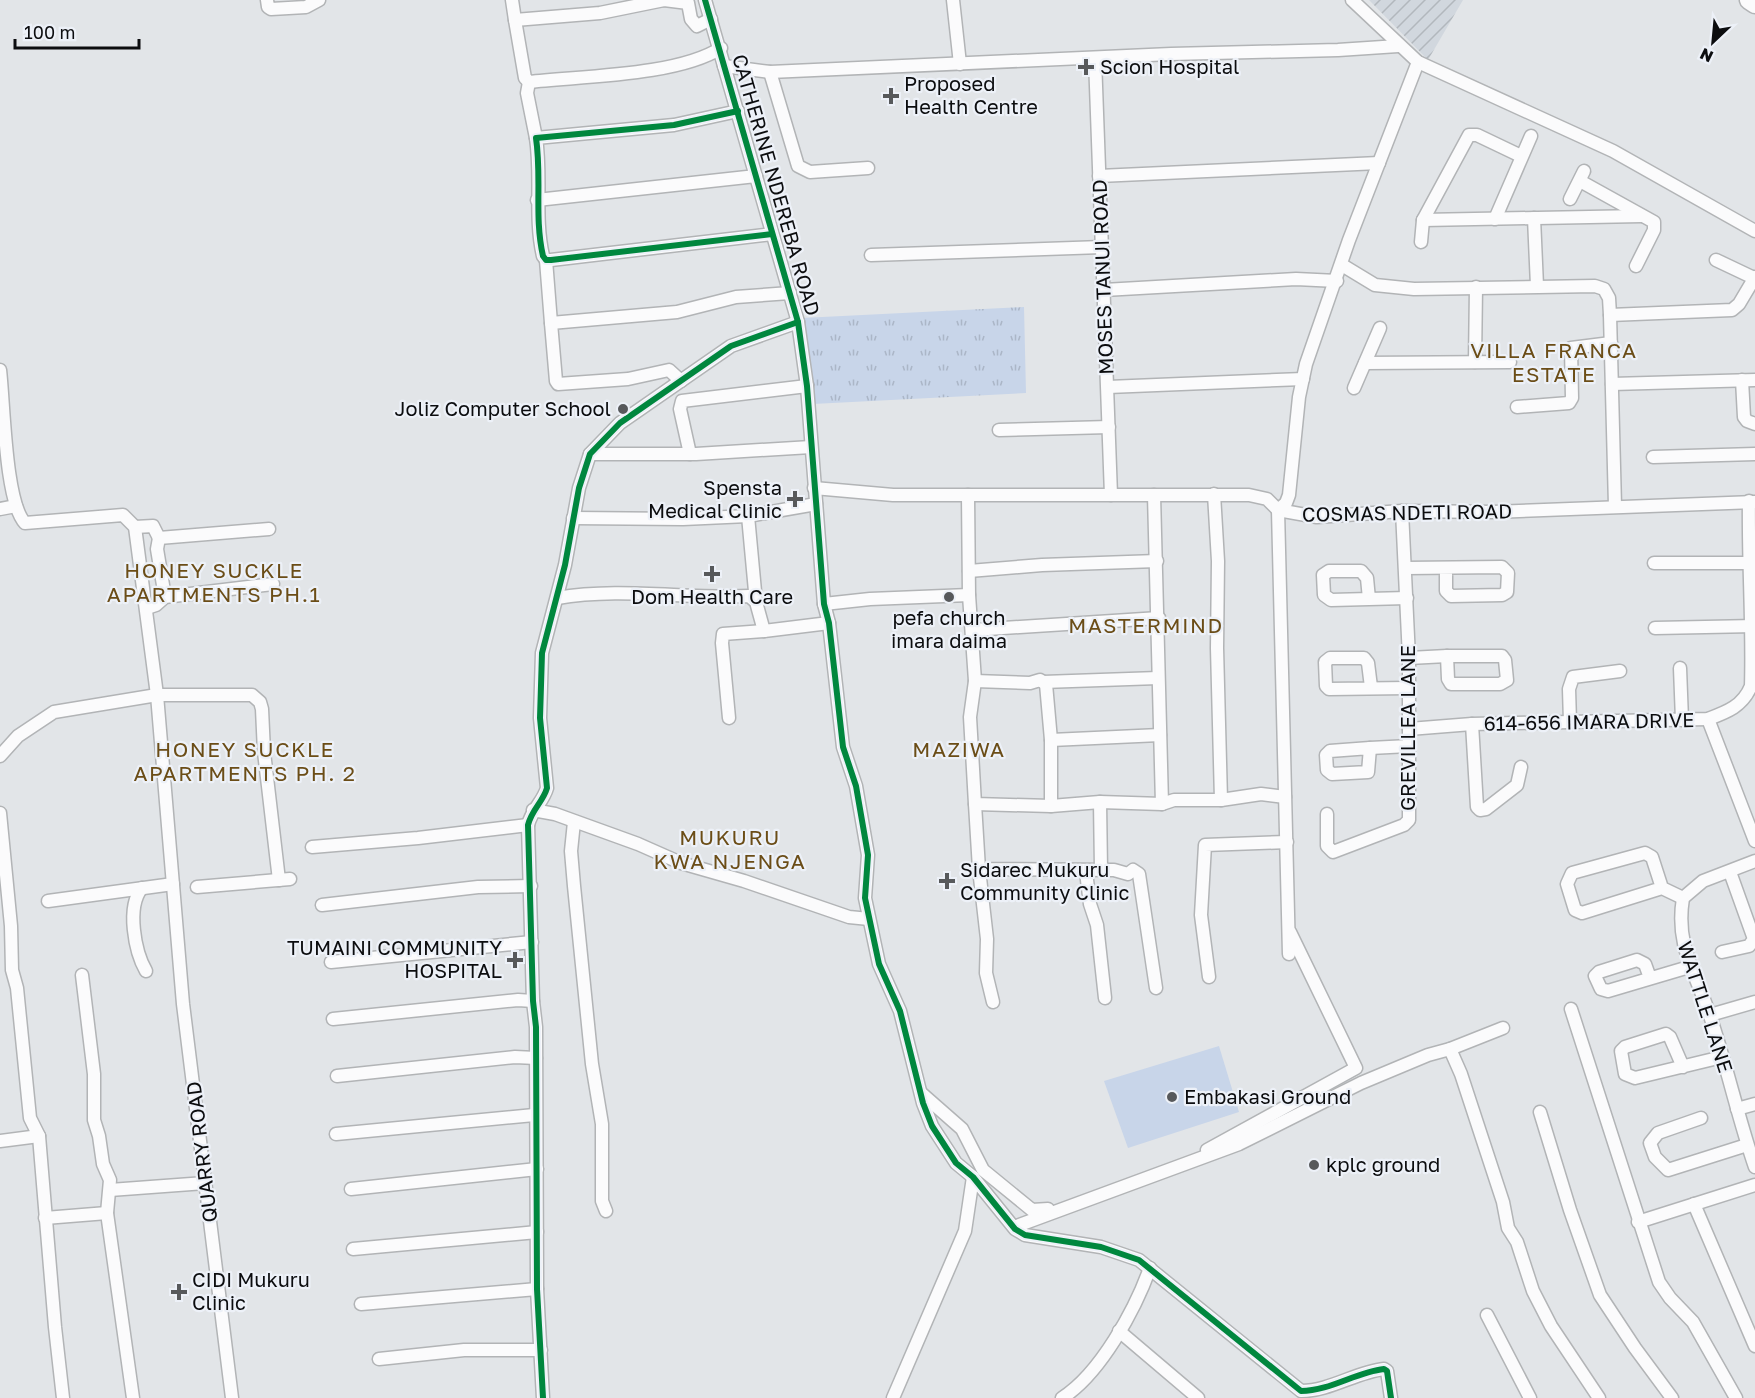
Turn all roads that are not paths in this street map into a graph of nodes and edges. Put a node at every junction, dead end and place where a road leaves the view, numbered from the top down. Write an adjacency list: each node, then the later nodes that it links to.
1 (267, 0): 2 (street)
2 (319, 0)
3 (512, 0): 11 (street)
4 (664, 0): 10 (street); 11 (street)
5 (705, 0): 10 (street, CATHERINE NDEREBA ROAD)
6 (953, 0): 16 (street)
7 (1352, 0): 12 (street)
8 (1749, 0): 9 (highway)
9 (1755, 4)
10 (711, 19): 13 (street, CATHERINE NDEREBA ROAD)
11 (515, 20): 19 (street)
12 (1398, 46): 14 (street); 15 (street)
13 (721, 48): 17 (street, CATHERINE NDEREBA ROAD); 19 (street)
14 (1095, 59): 16 (street); 27 (street, MOSES TANUI ROAD)
15 (1418, 62): 24 (street); 34 (street)
16 (960, 64): 18 (street)
17 (724, 66): 18 (street); 20 (street, CATHERINE NDEREBA ROAD)
18 (770, 72): 25 (street)
19 (529, 82): 22 (street)
20 (738, 111): 22 (street); 26 (street, CATHERINE NDEREBA ROAD)
21 (1531, 136): 23 (street)
22 (536, 138): 29 (street)
23 (1521, 156): 32 (street); 33 (street)
24 (1379, 164): 27 (street); 41 (street)
25 (868, 168)
26 (756, 176): 29 (street); 35 (street, CATHERINE NDEREBA ROAD)
27 (1099, 176): 37 (street, MOSES TANUI ROAD)
28 (1570, 199): 30 (street)
29 (537, 200): 39 (street)
30 (1642, 216): 31 (street); 42 (street)
31 (1534, 218): 32 (street); 45 (street)
32 (1496, 219): 33 (street)
33 (1423, 220): 36 (street)
34 (1755, 231)
35 (772, 234): 39 (street); 48 (street, CATHERINE NDEREBA ROAD)
36 (1421, 242)
37 (1102, 247): 38 (street); 47 (street, MOSES TANUI ROAD)
38 (871, 255)
39 (546, 260): 51 (street)
40 (1714, 260): 43 (street)
41 (1342, 265): 44 (street); 46 (street)
42 (1636, 266)
43 (1755, 278): 49 (street)
44 (1337, 281): 47 (street); 58 (street)
45 (1537, 286): 46 (street); 49 (street)
46 (1476, 287): 54 (street)
47 (1104, 290): 63 (street, MOSES TANUI ROAD)
48 (790, 293): 50 (street, CATHERINE NDEREBA ROAD); 51 (street)
49 (1610, 315): 53 (street)
50 (798, 322): 60 (street); 62 (street, CATHERINE NDEREBA ROAD)
51 (551, 323): 60 (street)
52 (1380, 328): 56 (street)
53 (1611, 343): 61 (street); 65 (street)
54 (1475, 362): 55 (street); 56 (street)
55 (1510, 362)
56 (1365, 363): 64 (street)
57 (0, 370): 74 (street)
58 (1303, 378): 63 (street); 85 (street)
59 (1749, 380): 61 (street); 66 (street)
60 (681, 381): 70 (street)
61 (1612, 384): 83 (street)
62 (807, 386): 69 (street, CATHERINE NDEREBA ROAD); 71 (street)
63 (1108, 387): 67 (street, MOSES TANUI ROAD)
64 (1354, 388)
65 (1517, 407)
66 (1755, 423)
67 (1109, 427): 68 (street); 78 (street, MOSES TANUI ROAD)
68 (999, 430)
69 (811, 447): 71 (street); 75 (street, CATHERINE NDEREBA ROAD)
70 (590, 454): 71 (street); 88 (street)
71 (690, 454)
72 (1755, 454): 73 (street)
73 (1653, 457)
74 (5, 471): 82 (street)
75 (814, 488): 77 (street, COSMAS NDETI ROAD); 81 (street, CATHERINE NDEREBA ROAD)
76 (1214, 494): 79 (street, COSMAS NDETI ROAD); 85 (street, COSMAS NDETI ROAD); 137 (street)
77 (968, 495): 78 (street, COSMAS NDETI ROAD); 97 (street)
78 (1111, 495): 79 (street, COSMAS NDETI ROAD)
79 (1154, 495): 92 (street)
80 (1752, 501): 83 (street, COSMAS NDETI ROAD); 94 (street, 614-656 IMARA DRIVE)
81 (816, 504): 87 (street); 105 (street, CATHERINE NDEREBA ROAD)
82 (16, 506): 84 (street); 89 (street)
83 (1615, 506): 86 (street, COSMAS NDETI ROAD)
84 (0, 509)
85 (1278, 510): 86 (street, COSMAS NDETI ROAD); 136 (street)
86 (1402, 511): 95 (street, GREVILLEA LANE)
87 (748, 516): 88 (street); 104 (street)
88 (573, 518): 101 (street)
89 (135, 527): 91 (street); 106 (street, QUARRY ROAD)
90 (269, 528): 91 (street)
91 (159, 538): 100 (street)
92 (1157, 561): 97 (street); 107 (street)
93 (1654, 563): 94 (street)
94 (1751, 563): 109 (street, 614-656 IMARA DRIVE)
95 (1406, 568): 96 (street); 102 (street, GREVILLEA LANE)
96 (1446, 568): 96 (street)
97 (969, 571): 99 (street)
98 (273, 584): 100 (street)
99 (969, 595): 105 (street); 111 (street)
100 (165, 597): 106 (street)
101 (557, 598): 104 (street); 142 (street)
102 (1407, 598): 103 (street); 114 (street, GREVILLEA LANE)
103 (1369, 599)
104 (756, 602): 112 (street)
105 (824, 604): 108 (street, CATHERINE NDEREBA ROAD)
106 (147, 608): 123 (street, QUARRY ROAD)
107 (1159, 618): 111 (street); 117 (street)
108 (830, 623): 112 (street); 164 (street, CATHERINE NDEREBA ROAD)
109 (1754, 626): 110 (street); 120 (street, 614-656 IMARA DRIVE)
110 (1655, 628)
111 (973, 630): 118 (street)
112 (764, 631): 124 (street)
113 (1447, 656): 113 (street); 114 (street)
114 (1409, 658): 122 (street, GREVILLEA LANE)
115 (1680, 668): 126 (street)
116 (1620, 671): 127 (street)
117 (1158, 678): 119 (street); 130 (street)
118 (975, 681): 119 (street); 139 (street)
119 (1043, 682): 131 (street)
120 (1753, 686): 125 (street, 614-656 IMARA DRIVE)
121 (1371, 687): 122 (street)
122 (1408, 688): 129 (street, GREVILLEA LANE)
123 (157, 695): 134 (street); 156 (street, QUARRY ROAD); 158 (street)
124 (729, 718)
125 (1708, 719): 126 (street, 614-656 IMARA DRIVE); 147 (street)
126 (1682, 720): 127 (street, 614-656 IMARA DRIVE)
127 (1570, 722): 128 (street, 614-656 IMARA DRIVE)
128 (1472, 724): 129 (street, 614-656 IMARA DRIVE); 135 (street)
129 (1409, 729): 132 (street, GREVILLEA LANE)
130 (1160, 735): 131 (street); 140 (street)
131 (1051, 740): 141 (street)
132 (1409, 746): 133 (street); 144 (street, GREVILLEA LANE)
133 (1370, 748)
134 (0, 756)
135 (1520, 771)
136 (1285, 797): 137 (street); 148 (street)
137 (1221, 800): 140 (street)
138 (1100, 802): 140 (street); 141 (street); 153 (street)
139 (975, 804): 141 (street); 152 (street)
140 (1162, 804)
141 (1051, 806)
142 (533, 810): 145 (street); 146 (street)
143 (0, 813): 151 (street)
144 (1327, 814)
145 (574, 822): 164 (street); 207 (street)
146 (528, 825): 149 (street); 157 (street)
147 (1755, 841)
148 (1287, 842): 165 (street); 173 (street)
149 (312, 847)
150 (1755, 861): 155 (street)
151 (3, 868): 196 (street)
152 (979, 869): 154 (street); 178 (street)
153 (1101, 870): 154 (street); 175 (street)
154 (1086, 872): 176 (street)
155 (1730, 872): 161 (street); 167 (street)
156 (174, 884): 159 (street); 202 (street, QUARRY ROAD)
157 (531, 886): 163 (street); 166 (street)
158 (197, 887)
159 (142, 888): 162 (street); 171 (street)
160 (1662, 888): 160 (street); 161 (street)
161 (1683, 898): 170 (street, WATTLE LANE)
162 (48, 901)
163 (322, 905)
164 (869, 919): 189 (street, CATHERINE NDEREBA ROAD)
165 (1289, 928): 168 (street); 189 (street)
166 (532, 942): 169 (street); 177 (street)
167 (1722, 952)
168 (1289, 954)
169 (331, 962)
170 (1689, 967): 174 (street); 181 (street, WATTLE LANE)
171 (146, 971)
172 (82, 975): 205 (street)
173 (1209, 977)
174 (1650, 978)
175 (1156, 988)
176 (1105, 998)
177 (532, 1001): 182 (street); 185 (street)
178 (993, 1002)
179 (1755, 1002): 181 (street)
180 (1571, 1009): 210 (street)
181 (1710, 1016): 186 (street, WATTLE LANE)
182 (333, 1019)
183 (1503, 1028): 184 (street)
184 (1450, 1049): 211 (street); 231 (street)
185 (536, 1058): 188 (street); 193 (street)
186 (1722, 1058): 187 (street); 191 (street, WATTLE LANE)
187 (1683, 1067): 187 (street)
188 (337, 1076)
189 (920, 1092): 201 (street, CATHERINE NDEREBA ROAD)
190 (1755, 1104): 191 (street)
191 (1737, 1109): 198 (street, WATTLE LANE)
192 (1540, 1112): 232 (street)
193 (534, 1114): 195 (street); 200 (street)
194 (1701, 1118): 198 (street)
195 (336, 1134)
196 (39, 1136): 197 (street); 209 (street)
197 (0, 1141)
198 (1747, 1145): 199 (street, WATTLE LANE)
199 (1755, 1167)
200 (537, 1169): 204 (street); 212 (street)
201 (973, 1177): 211 (street, CATHERINE NDEREBA ROAD); 226 (street)
202 (205, 1183): 205 (street); 224 (street, QUARRY ROAD)
203 (1754, 1186): 206 (street)
204 (351, 1189)
205 (110, 1190): 208 (street)
206 (1694, 1204): 210 (street); 219 (street)
207 (606, 1211)
208 (107, 1213): 209 (street); 223 (street)
209 (45, 1218): 222 (street)
210 (1638, 1222): 233 (street)
211 (1014, 1227): 214 (street)
212 (537, 1232): 213 (street); 215 (street)
213 (353, 1249)
214 (1150, 1268): 218 (street); 229 (street)
215 (537, 1289): 216 (street); 220 (street)
216 (361, 1304)
217 (1487, 1315): 230 (street)
218 (1119, 1331): 227 (street); 228 (street)
219 (1755, 1346)
220 (541, 1350): 221 (street); 225 (street)
221 (380, 1359)
222 (63, 1398)
223 (133, 1398)
224 (232, 1398)
225 (543, 1398)
226 (893, 1398)
227 (1062, 1398)
228 (1198, 1398)
229 (1391, 1398)
230 (1530, 1398)
231 (1599, 1398)
232 (1672, 1398)
233 (1736, 1398)

